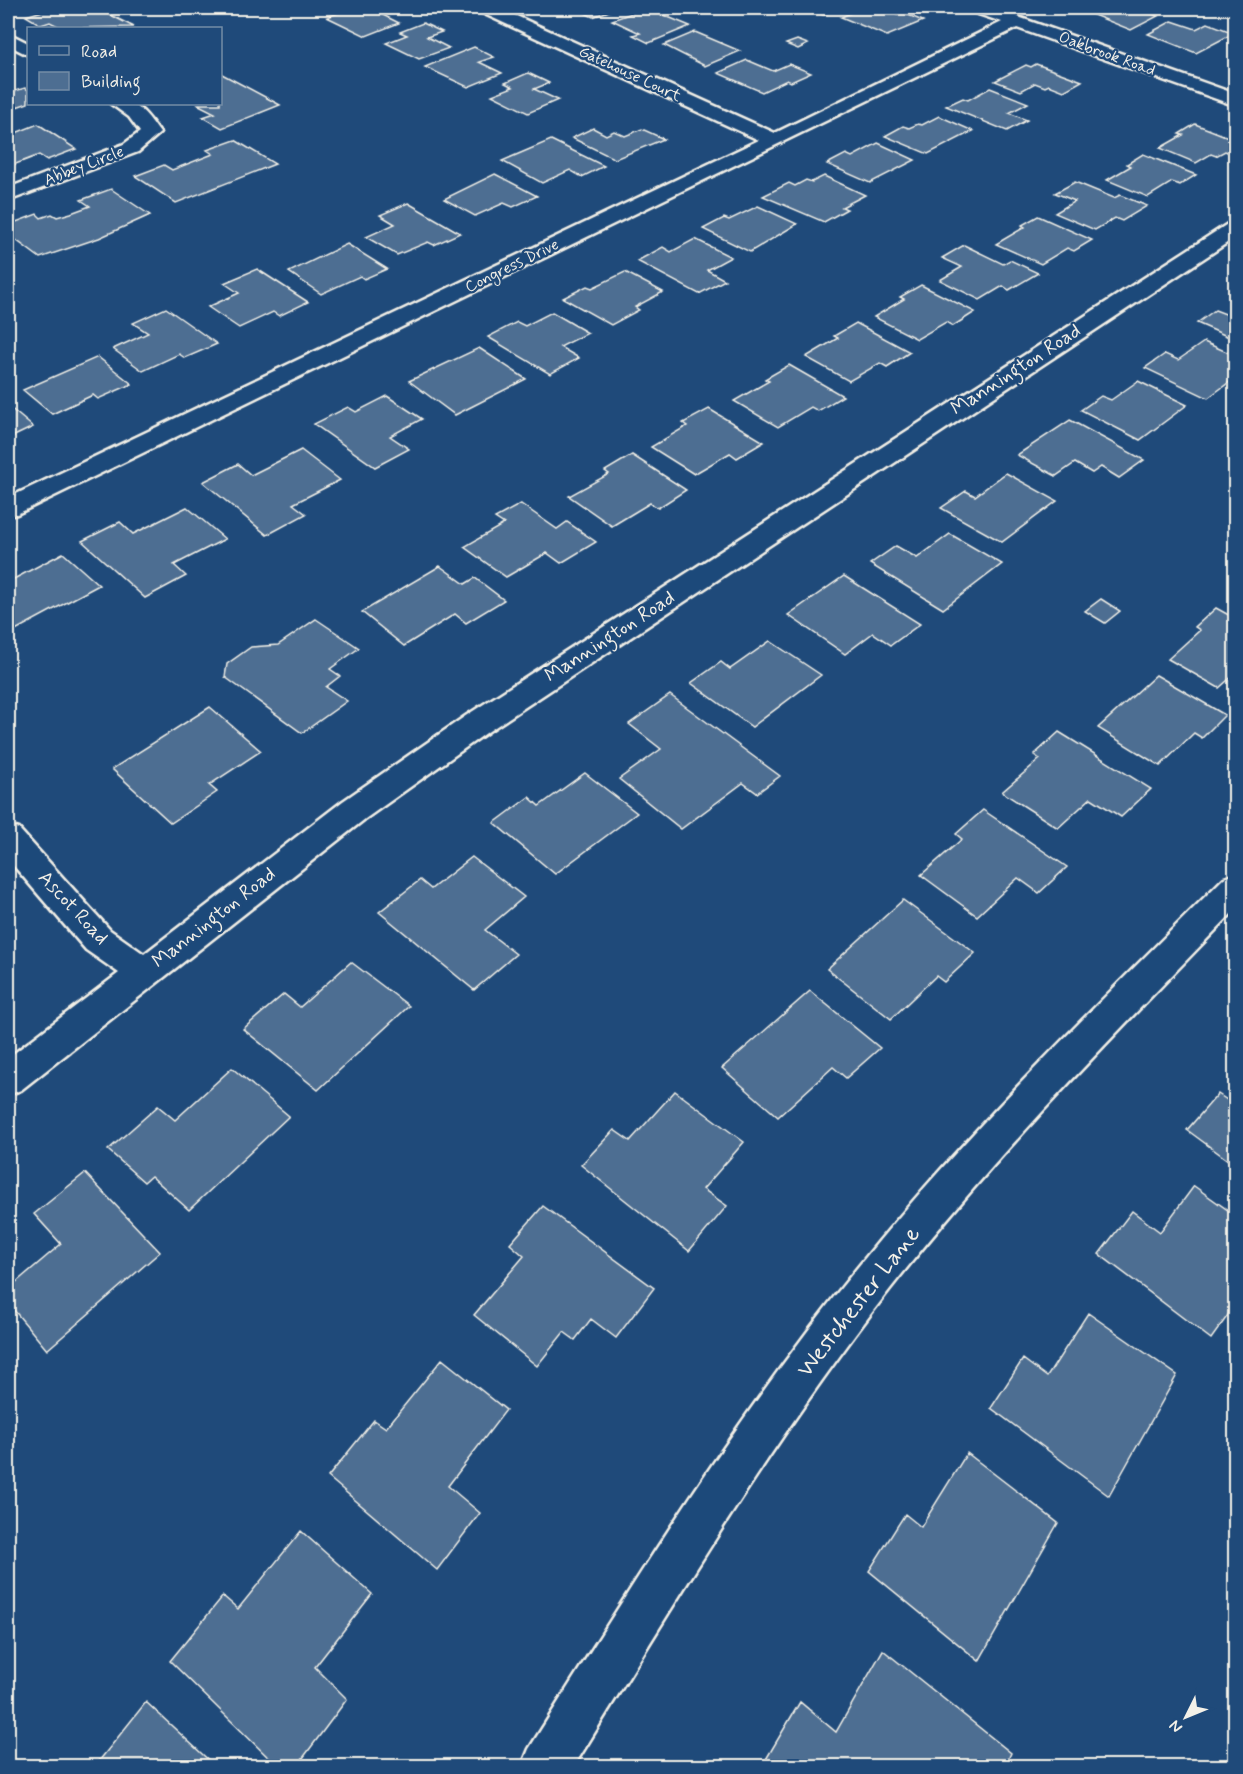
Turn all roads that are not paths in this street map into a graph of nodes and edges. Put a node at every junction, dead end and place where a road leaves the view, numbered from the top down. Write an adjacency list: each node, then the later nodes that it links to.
1 (486, 8): 8 (street, Gatehouse Court)
2 (978, 8): 3 (street, Oakbrook Road)
3 (1016, 22): 6 (street, Oakbrook Road); 8 (street, Congress Drive)
4 (8, 38): 5 (street)
5 (27, 49)
6 (1236, 101)
7 (122, 105): 9 (street, Abbey Circle)
8 (775, 140): 11 (street, Congress Drive)
9 (8, 195)
10 (1236, 226): 14 (street, Mannington Road)
11 (8, 508)
12 (8, 838): 14 (street, Ascot Road)
13 (1236, 887): 16 (street, Westchester Lane)
14 (144, 972): 15 (street, Mannington Road)
15 (8, 1079)
16 (546, 1767)

